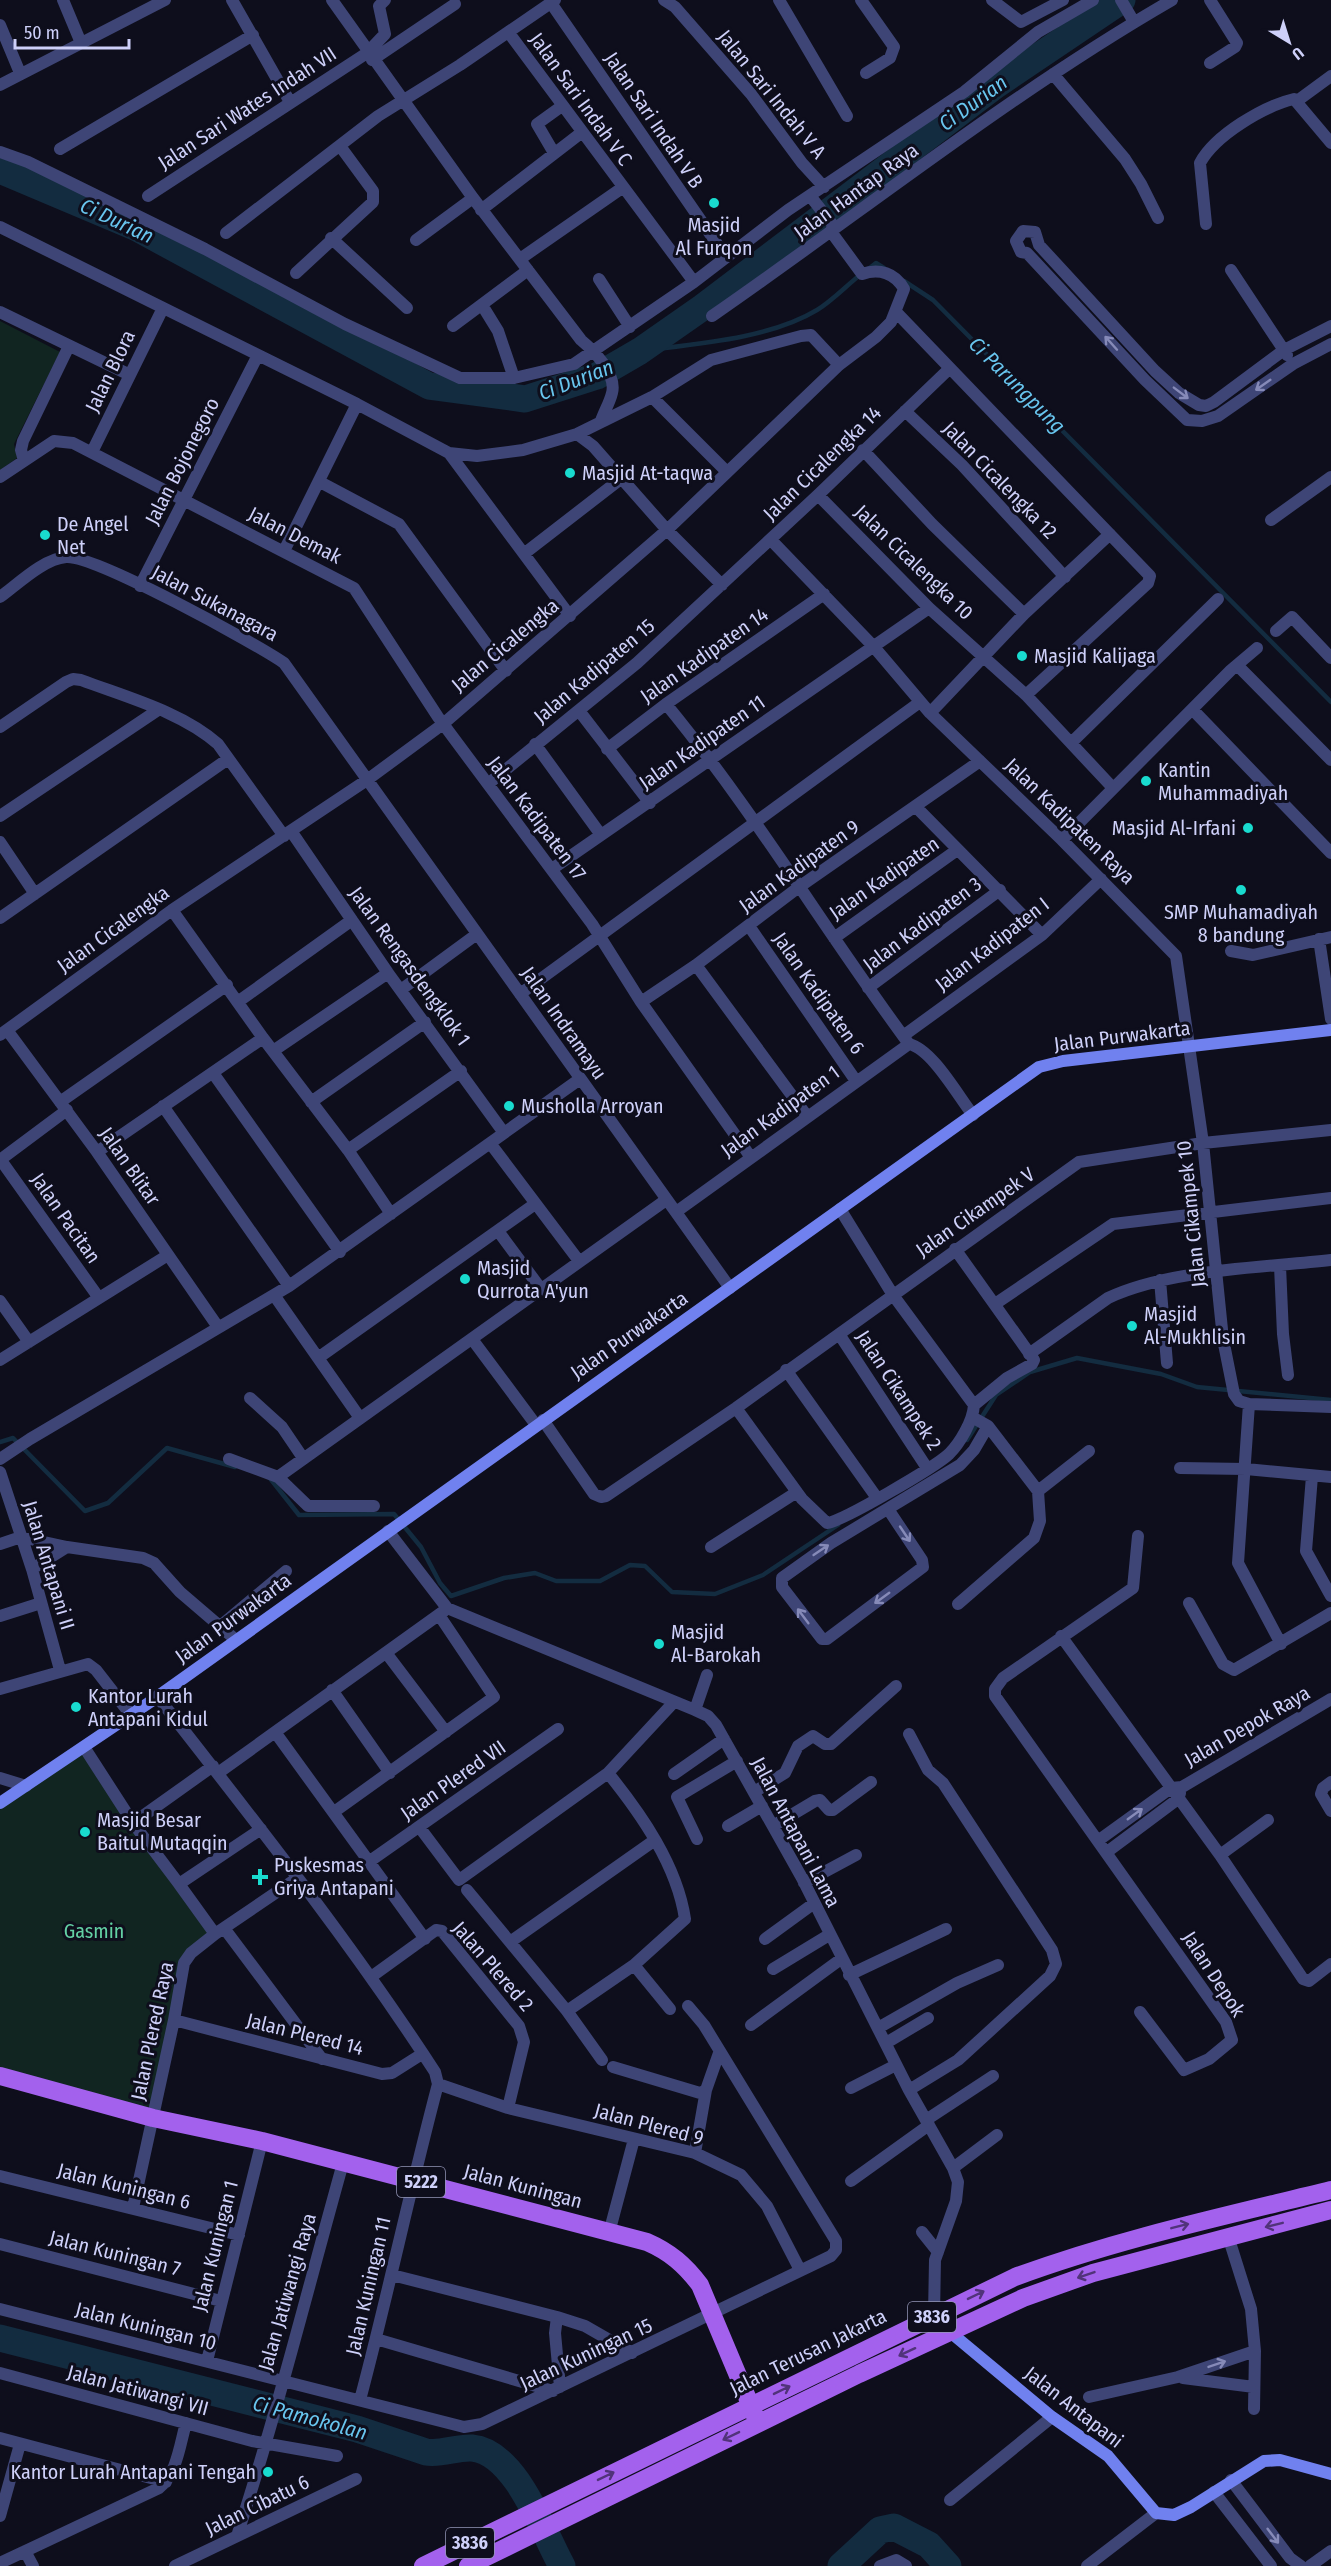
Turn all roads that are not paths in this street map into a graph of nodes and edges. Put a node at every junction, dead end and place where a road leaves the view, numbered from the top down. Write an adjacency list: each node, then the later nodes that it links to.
1 (63, 0): 23 (street)
2 (165, 0): 23 (street)
3 (232, 0): 22 (street)
4 (332, 0): 24 (street)
5 (385, 0): 24 (street)
6 (779, 0): 35 (street)
7 (861, 0): 27 (street)
8 (992, 0): 18 (street)
9 (1063, 0): 18 (street)
10 (1093, 0): 21 (street)
11 (1121, 0): 17 (street)
12 (1172, 0): 17 (street, Jalan Hantap Raya)
13 (1210, 0): 25 (street)
14 (553, 1): 20 (street); 57 (street, Jalan Sari Indah V B)
15 (668, 1): 42 (street, Jalan Sari Indah V A)
16 (455, 4): 24 (street, Jalan Sari Wates Indah VII)
17 (1133, 20): 28 (street, Jalan Hantap Raya)
18 (1021, 22): 21 (street)
19 (0, 25): 26 (street)
20 (509, 33): 31 (street); 34 (street, Jalan Sari Indah V C)
21 (1038, 33): 42 (street)
22 (253, 35): 33 (street); 39 (street)
23 (81, 43): 26 (street)
24 (370, 56): 31 (street); 33 (street, Jalan Sari Wates Indah VII)
25 (1210, 63)
26 (20, 73): 30 (street)
27 (866, 73)
28 (1053, 74): 48 (street); 51 (street, Jalan Hantap Raya)
29 (1331, 76): 32 (street)
30 (0, 85)
31 (402, 99): 38 (street); 45 (street)
32 (1297, 101): 37 (street); 49 (street)
33 (290, 102): 44 (street, Jalan Sari Wates Indah VII)
34 (562, 106): 36 (street, Jalan Sari Indah V C); 41 (street)
35 (847, 116)
36 (580, 133): 41 (street); 43 (street, Jalan Sari Indah V C)
37 (1331, 143)
38 (340, 146): 52 (street); 53 (street)
39 (60, 149)
40 (0, 152): 83 (street)
41 (554, 153): 47 (street)
42 (824, 187): 46 (street)
43 (622, 188): 58 (street); 63 (street, Jalan Sari Indah V C)
44 (148, 196)
45 (473, 198): 47 (street); 54 (street)
46 (813, 200): 51 (street, Jalan Cicalengka); 57 (street)
47 (482, 210): 58 (street)
48 (1158, 218)
49 (1206, 224)
50 (0, 227): 65 (street)
51 (832, 228): 68 (street, Jalan Cicalengka); 69 (street, Jalan Hantap Raya)
52 (226, 233)
53 (331, 238): 61 (street); 66 (street)
54 (416, 240)
55 (1039, 245): 56 (street); 56 (street); 81 (street)
56 (1027, 254): 84 (street, one-way to 56)
57 (726, 257): 63 (street)
58 (520, 259): 59 (street)
59 (528, 270): 64 (street); 76 (street)
60 (1231, 270): 75 (street)
61 (296, 273)
62 (599, 279): 72 (street)
63 (694, 282): 72 (street)
64 (482, 305): 70 (street); 83 (street)
65 (163, 308): 77 (street); 82 (street, Jalan Blora)
66 (407, 308)
67 (0, 312): 74 (street)
68 (896, 312): 79 (street, Jalan Cicalengka); 80 (street)
69 (712, 316)
70 (453, 326)
71 (1331, 326): 75 (street)
72 (630, 327): 76 (street)
73 (1331, 344): 78 (street)
74 (69, 346): 82 (street); 93 (street)
75 (1284, 350): 78 (street); 81 (street, one-way to 75)
76 (596, 353): 83 (street); 88 (street)
77 (258, 355): 86 (street); 100 (street, Jalan Bojonegoro)
78 (1293, 364): 84 (street, one-way to 84)
79 (839, 365): 85 (street); 94 (street, Jalan Cicalengka)
80 (949, 369): 87 (street, Jalan Cicalengka 14); 103 (street)
81 (1155, 371): 84 (street)
82 (130, 375): 91 (street, Jalan Blora)
83 (514, 378)
84 (1145, 380)
85 (652, 397): 88 (street); 94 (street)
86 (357, 404): 92 (street); 98 (street)
87 (905, 411): 90 (street, Jalan Cicalengka 14); 107 (street, Jalan Cicalengka 12)
88 (601, 421): 89 (street)
89 (577, 435): 92 (street); 97 (street)
90 (862, 450): 99 (street, Jalan Cicalengka 14); 114 (street)
91 (92, 452): 93 (street, Jalan Demak); 100 (street, Jalan Demak)
92 (449, 453): 106 (street)
93 (24, 461): 95 (street)
94 (727, 472): 102 (street, Jalan Cicalengka)
95 (0, 477)
96 (1331, 477): 101 (street)
97 (622, 478): 102 (street); 106 (street)
98 (320, 482): 105 (street); 122 (street)
99 (818, 495): 104 (street, Jalan Cicalengka 14); 113 (street, Jalan Cicalengka 10)
100 (184, 499): 105 (street, Jalan Demak); 109 (street, Jalan Bojonegoro)
101 (1271, 520)
102 (667, 530): 108 (street); 115 (street, Jalan Cicalengka)
103 (1110, 534): 107 (street); 123 (street)
104 (771, 540): 108 (street, Jalan Cicalengka 14); 110 (street, Jalan Kadipaten Raya)
105 (284, 551): 130 (street, Jalan Demak)
106 (525, 553): 115 (street)
107 (1065, 577): 114 (street)
108 (722, 585): 128 (street, Jalan Kadipaten 15)
109 (140, 586): 111 (street, Jalan Sukanagara); 139 (street, Jalan Sukanagara)
110 (824, 594): 117 (street, Jalan Kadipaten Raya); 125 (street, Jalan Kadipaten 14)
111 (0, 597)
112 (1218, 599): 132 (street)
113 (929, 608): 117 (street, Jalan Kadipaten 11); 119 (street, Jalan Cicalengka 10)
114 (1024, 614): 119 (street)
115 (570, 616): 122 (street, Jalan Cicalengka)
116 (1276, 631): 120 (street)
117 (874, 647): 124 (street, Jalan Kadipaten Raya); 136 (street, Jalan Kadipaten 11)
118 (1257, 648): 121 (street)
119 (984, 655): 123 (street, Jalan Cicalengka 10); 129 (street)
120 (1331, 658)
121 (1237, 665): 127 (street); 137 (street)
122 (506, 671): 130 (street, Jalan Cicalengka)
123 (1026, 695): 132 (street, Jalan Cicalengka 10)
124 (921, 702): 129 (street, Jalan Kadipaten Raya); 145 (street)
125 (666, 704): 134 (street, Jalan Kadipaten 14); 136 (street)
126 (158, 710): 131 (street, Jalan Rengasdengklok 1); 135 (street, Jalan Rengasdengklok 1); 144 (street)
127 (1192, 710): 141 (street); 151 (street)
128 (580, 712): 133 (street, Jalan Kadipaten 15); 134 (street)
129 (930, 713): 138 (street, Jalan Kadipaten Raya)
130 (443, 724): 139 (street, Jalan Cicalengka); 140 (street, Jalan Kadipaten 17)
131 (0, 727)
132 (1071, 743): 141 (street, Jalan Cicalengka 10)
133 (535, 744): 140 (street, Jalan Kadipaten 15); 147 (street)
134 (608, 749): 142 (street)
135 (228, 759): 146 (street, Jalan Rengasdengklok 1); 156 (street)
136 (711, 759): 142 (street, Jalan Kadipaten 11); 145 (street)
137 (1331, 760)
138 (980, 761): 143 (street, Jalan Kadipaten 9); 148 (street, Jalan Kadipaten Raya)
139 (367, 780): 146 (street, Jalan Cicalengka); 161 (street, Jalan Indramayu)
140 (488, 784): 152 (street, Jalan Kadipaten 17)
141 (1113, 788): 148 (street)
142 (650, 803): 147 (street, Jalan Kadipaten 11)
143 (916, 807): 150 (street); 154 (street, Jalan Kadipaten 9)
144 (0, 816)
145 (755, 823): 154 (street); 163 (street)
146 (287, 833): 157 (street, Jalan Cicalengka); 159 (street, Jalan Rengasdengklok 1)
147 (601, 835): 152 (street, Jalan Kadipaten 11)
148 (1062, 840): 153 (street, Jalan Kadipaten Raya)
149 (0, 842): 156 (street)
150 (957, 850): 155 (street); 164 (street, Jalan Kadipaten)
151 (1331, 853)
152 (552, 869): 163 (street, Jalan Kadipaten 17)
153 (1101, 879): 162 (street, Jalan Kadipaten I); 181 (street, Jalan Kadipaten Raya)
154 (799, 887): 160 (street, Jalan Kadipaten 9); 164 (street)
155 (1000, 890): 162 (street); 170 (street, Jalan Kadipaten 3)
156 (35, 894): 158 (street)
157 (172, 910): 169 (street); 178 (street, Jalan Cicalengka)
158 (0, 918)
159 (352, 921): 168 (street, Jalan Rengasdengklok 1); 173 (street)
160 (749, 926): 167 (street, Jalan Kadipaten 9); 186 (street, Jalan Kadipaten 6)
161 (477, 934): 171 (street); 172 (street, Jalan Indramayu)
162 (1042, 934): 180 (street, Jalan Kadipaten I)
163 (599, 936): 172 (street); 174 (street, Jalan Kadipaten 17)
164 (834, 938): 170 (street)
165 (1325, 938): 166 (street); 175 (street)
166 (1231, 951)
167 (696, 965): 174 (street, Jalan Kadipaten 9); 191 (street)
168 (388, 973): 171 (street, Jalan Rengasdengklok 1); 182 (street)
169 (227, 985): 173 (street); 188 (street)
170 (868, 988): 180 (street)
171 (402, 989): 176 (street, Jalan Rengasdengklok 1)
172 (520, 994): 185 (street, Jalan Indramayu)
173 (239, 1001): 179 (street)
174 (641, 1002): 198 (street, Jalan Kadipaten 17)
175 (1331, 1019)
176 (425, 1022): 183 (street, Jalan Rengasdengklok 1); 187 (street)
177 (1331, 1030): 181 (street, Jalan Purwakarta)
178 (3, 1033): 188 (street, Jalan Blitar)
179 (263, 1038): 182 (street); 184 (street)
180 (906, 1040): 186 (street, Jalan Kadipaten 1); 190 (street)
181 (1189, 1047): 190 (street, Jalan Purwakarta); 195 (street, Jalan Cikampek 10)
182 (273, 1052): 187 (street)
183 (461, 1071): 192 (street, Jalan Rengasdengklok 1); 196 (street)
184 (213, 1073): 189 (street); 209 (street)
185 (580, 1079): 192 (street); 201 (street, Jalan Indramayu)
186 (856, 1081): 191 (street, Jalan Kadipaten 1)
187 (311, 1102): 196 (street)
188 (64, 1106): 197 (street, Jalan Blitar); 199 (street)
189 (164, 1106): 197 (street); 216 (street)
190 (973, 1115): 203 (street, Jalan Purwakarta)
191 (807, 1116): 198 (street, Jalan Kadipaten 1)
192 (501, 1129): 194 (street)
193 (1331, 1130): 195 (street)
194 (490, 1143): 202 (street); 206 (street)
195 (1203, 1143): 204 (street, Jalan Cikampek 10); 208 (street, Jalan Cikampek V)
196 (348, 1150): 206 (street)
197 (97, 1152): 210 (street, Jalan Blitar)
198 (750, 1156): 205 (street, Jalan Kadipaten 1)
199 (0, 1160): 221 (street, Jalan Pacitan)
200 (1331, 1198): 204 (street)
201 (666, 1200): 205 (street, Jalan Indramayu); 212 (street)
202 (535, 1204): 207 (street); 212 (street)
203 (840, 1209): 217 (street, Jalan Purwakarta); 220 (street)
204 (1210, 1211): 214 (street, Jalan Cikampek 10); 223 (street)
205 (676, 1212): 217 (street, Jalan Indramayu)
206 (391, 1214): 209 (street)
207 (498, 1231): 218 (street); 229 (street)
208 (955, 1249): 220 (street, Jalan Cikampek V); 223 (street)
209 (340, 1252): 216 (street)
210 (168, 1255): 221 (street); 224 (street, Jalan Blitar)
211 (1331, 1260): 213 (street)
212 (579, 1261): 218 (street)
213 (1280, 1266): 214 (street); 233 (street)
214 (1217, 1273): 215 (street); 235 (street, Jalan Cikampek 10)
215 (1160, 1281): 228 (street); 231 (street)
216 (289, 1286): 219 (street)
217 (730, 1288): 240 (street, Jalan Purwakarta)
218 (542, 1289): 226 (street)
219 (274, 1295): 224 (street); 229 (street)
220 (893, 1295): 225 (street, Jalan Cikampek V); 239 (street)
221 (99, 1298): 227 (street)
222 (0, 1301): 227 (street)
223 (995, 1304): 228 (street)
224 (218, 1327): 244 (street)
225 (839, 1334): 232 (street, Jalan Cikampek V); 245 (street, Jalan Cikampek 2)
226 (472, 1339): 238 (street); 240 (street)
227 (29, 1342): 230 (street)
228 (1029, 1354): 239 (street)
229 (318, 1358): 238 (street)
230 (0, 1360)
231 (1167, 1363)
232 (786, 1370): 237 (street, Jalan Cikampek V); 254 (street)
233 (1288, 1376)
234 (250, 1398): 242 (street)
235 (1249, 1404): 236 (street); 247 (street)
236 (1331, 1407)
237 (736, 1408): 240 (street, Jalan Cikampek V); 253 (street)
238 (360, 1418): 242 (street)
239 (979, 1418): 245 (street); 252 (street); 256 (street)
240 (540, 1423): 257 (street, Jalan Purwakarta)
241 (1089, 1451): 252 (street)
242 (303, 1458): 250 (street)
243 (229, 1459): 250 (street)
244 (0, 1460)
245 (927, 1468): 254 (street)
246 (1180, 1468): 247 (street)
247 (1246, 1469): 249 (street); 275 (street)
248 (0, 1472): 259 (street, Jalan Antapani II)
249 (1312, 1476): 251 (street); 265 (street)
250 (278, 1477): 255 (street)
251 (1331, 1478)
252 (1038, 1491): 268 (street)
253 (797, 1492): 254 (street); 262 (street)
254 (877, 1497)
255 (374, 1506)
256 (888, 1509): 256 (street, one-way to 256)
257 (391, 1529): 269 (street); 274 (street, Jalan Purwakarta)
258 (1138, 1536): 273 (street)
259 (21, 1537): 260 (street); 261 (street); 263 (street, Jalan Antapani II)
260 (0, 1544)
261 (67, 1547): 263 (street); 272 (street)
262 (711, 1547)
263 (32, 1569): 266 (street, Jalan Antapani II)
264 (286, 1571): 272 (street)
265 (1331, 1596)
266 (41, 1603): 271 (street); 277 (street, Jalan Antapani II)
267 (1189, 1603): 275 (street)
268 (958, 1604)
269 (443, 1611): 276 (street); 284 (street, Jalan Antapani Lama); 289 (street)
270 (1331, 1613): 275 (street)
271 (0, 1616)
272 (219, 1626): 274 (street)
273 (1061, 1636): 303 (street); 316 (street, Jalan Depok)
274 (236, 1640): 282 (street, Jalan Purwakarta)
275 (1281, 1644)
276 (387, 1654): 281 (street); 289 (street)
277 (60, 1670): 280 (street); 286 (street)
278 (707, 1675): 285 (street)
279 (896, 1686): 302 (street)
280 (0, 1689)
281 (332, 1690): 288 (street); 295 (street)
282 (158, 1696): 286 (street, Jalan Purwakarta); 294 (street)
283 (1331, 1699): 303 (street, Jalan Depok Raya)
284 (674, 1702): 285 (street, Jalan Antapani Lama); 296 (street)
285 (695, 1710): 291 (street, Jalan Antapani Lama)
286 (131, 1715): 292 (street, Jalan Purwakarta)
287 (558, 1729): 312 (street, Jalan Plered VII)
288 (275, 1732): 294 (street); 307 (street)
289 (446, 1732): 295 (street)
290 (909, 1734): 357 (street)
291 (724, 1739): 293 (street, Jalan Antapani Lama); 297 (street)
292 (84, 1747): 301 (street, Jalan Purwakarta); 309 (street)
293 (737, 1761): 302 (street, Jalan Antapani Lama); 314 (street)
294 (215, 1770): 309 (street); 313 (street)
295 (390, 1773): 307 (street)
296 (608, 1773): 312 (street); 315 (street)
297 (674, 1774)
298 (0, 1778): 301 (street)
299 (871, 1782): 311 (street)
300 (1328, 1784): 306 (street)
301 (26, 1786): 304 (street, Jalan Purwakarta)
302 (754, 1791): 305 (street, Jalan Antapani Lama)
303 (1177, 1791): 316 (street, one-way to 303); 317 (street); 319 (street)
304 (0, 1803)
305 (762, 1806): 310 (street); 311 (street, Jalan Antapani Lama)
306 (1331, 1811)
307 (334, 1812): 320 (street)
308 (1268, 1820): 319 (street)
309 (132, 1823): 323 (street)
310 (728, 1826)
311 (773, 1826): 322 (street, Jalan Antapani Lama)
312 (420, 1828): 320 (street, Jalan Plered VII)
313 (261, 1829): 321 (street); 323 (street)
314 (697, 1839)
315 (655, 1840): 331 (street); 334 (street)
316 (1099, 1840): 317 (street, Jalan Depok)
317 (1107, 1852): 342 (street, Jalan Depok)
318 (856, 1855): 322 (street)
319 (1220, 1855): 333 (street)
320 (370, 1861): 329 (street)
321 (296, 1879): 327 (street, Jalan Plered Raya); 338 (street)
322 (804, 1883): 325 (street, Jalan Antapani Lama)
323 (178, 1884): 327 (street)
324 (467, 1890): 331 (street)
325 (813, 1904): 328 (street, Jalan Antapani Lama); 330 (street)
326 (946, 1929): 337 (street)
327 (219, 1931): 344 (street, Jalan Plered Raya); 350 (street)
328 (829, 1935): 332 (street, Jalan Antapani Lama); 336 (street)
329 (425, 1938): 338 (street, Jalan Plered 2); 358 (street, Jalan Plered 2)
330 (765, 1939)
331 (510, 1942): 341 (street)
332 (841, 1959): 337 (street, Jalan Antapani Lama); 345 (street)
333 (1331, 1964)
334 (634, 1965): 340 (street); 341 (street)
335 (998, 1965): 346 (street)
336 (773, 1969)
337 (849, 1976): 346 (street, Jalan Antapani Lama)
338 (371, 1977): 349 (street)
339 (688, 2006): 348 (street)
340 (670, 2009)
341 (567, 2011): 356 (street)
342 (1140, 2012)
343 (928, 2019): 347 (street)
344 (174, 2020): 350 (street, Jalan Plered 14); 359 (street, Jalan Plered Raya)
345 (751, 2025)
346 (879, 2028): 347 (street, Jalan Antapani Lama)
347 (886, 2043): 351 (street, Jalan Antapani Lama)
348 (719, 2053): 356 (street); 381 (street, Jalan Kuningan 15)
349 (422, 2054): 350 (street, Jalan Plered 14); 354 (street)
350 (322, 2060)
351 (896, 2066): 355 (street); 357 (street, Jalan Antapani Lama)
352 (0, 2076): 359 (main road, Jalan Kuningan / 5222)
353 (993, 2076): 360 (street)
354 (438, 2084): 358 (street, Jalan Plered 9); 368 (street, Jalan Kuningan 11)
355 (851, 2088)
356 (706, 2090): 364 (street)
357 (909, 2090): 360 (street, Jalan Antapani Lama)
358 (508, 2108): 362 (street, Jalan Plered 9)
359 (153, 2118): 363 (main road, Jalan Kuningan / 5222); 371 (street, Jalan Plered Raya)
360 (928, 2123): 366 (street, Jalan Antapani Lama); 369 (street)
361 (997, 2135): 366 (street)
362 (634, 2139): 364 (street, Jalan Plered 9); 374 (street)
363 (262, 2141): 365 (main road, Jalan Kuningan / 5222); 375 (street, Jalan Kuningan 1)
364 (695, 2153): 381 (street, Jalan Plered 9)
365 (343, 2163): 368 (main road, Jalan Kuningan / 5222); 395 (street, Jalan Jatiwangi Raya)
366 (954, 2168): 379 (street, Jalan Antapani Lama)
367 (0, 2176): 371 (street, Jalan Kuningan 6)
368 (413, 2180): 374 (main road, Jalan Kuningan / 5222); 382 (street, Jalan Kuningan 11)
369 (851, 2181)
370 (1331, 2190): 376 (main road, Jalan Terusan Jakarta / 3836, one-way to 370)
371 (133, 2208): 375 (street, Jalan Kuningan 6)
372 (1331, 2210): 377 (main road, 3836, one-way to 377)
373 (922, 2232): 379 (street)
374 (609, 2233): 385 (main road, Jalan Kuningan / 5222)
375 (239, 2235): 383 (street, Jalan Kuningan 1)
376 (1143, 2235): 380 (main road); 386 (main road, Jalan Terusan Jakarta / 3836, one-way to 376)
377 (1228, 2236): 380 (main road, 3836); 390 (street)
378 (0, 2244): 383 (street, Jalan Kuningan 7)
379 (938, 2252): 386 (street, Jalan Antapani Lama)
380 (1149, 2257): 388 (main road, 3836, one-way to 388)
381 (800, 2270): 385 (street, Jalan Kuningan 15)
382 (392, 2275): 387 (street); 389 (street, Jalan Kuningan 11)
383 (221, 2301): 392 (street, Jalan Kuningan 1)
384 (0, 2309): 392 (street, Jalan Kuningan 10)
385 (714, 2314): 391 (street, Jalan Kuningan 15); 400 (main road, Jalan Kuningan / 5222)
386 (934, 2315): 400 (main road, Jalan Terusan Jakarta / 3836, one-way to 386)
387 (557, 2317): 391 (street); 397 (street)
388 (950, 2332): 402 (street, Jalan Antapani); 404 (main road, 3836, one-way to 404)
389 (376, 2339): 397 (street); 399 (street, Jalan Kuningan 11)
390 (1255, 2351): 394 (street, one-way to 390); 396 (street)
391 (632, 2353): 397 (street, Jalan Kuningan 15)
392 (207, 2361): 395 (street, Jalan Kuningan 10)
393 (0, 2373): 403 (street, Jalan Jatiwangi VII)
394 (1178, 2377): 396 (street); 398 (street)
395 (281, 2383): 399 (street, Jalan Kuningan 10); 407 (street, Jalan Jatiwangi Raya)
396 (1254, 2387): 401 (street)
397 (557, 2389): 405 (street, Jalan Kuningan 15)
398 (1089, 2397)
399 (360, 2400): 405 (street, Jalan Kuningan 10)
400 (751, 2405): 404 (main road, Jalan Kuningan / 5222); 426 (main road, Jalan Terusan Jakarta / 3836, one-way to 400)
401 (1254, 2409)
402 (1052, 2417): 415 (street); 417 (street, Jalan Antapani)
403 (186, 2423): 407 (street, Jalan Jatiwangi VII); 413 (street)
404 (758, 2423): 423 (main road, 3836, one-way to 423)
405 (473, 2427)
406 (0, 2439): 408 (street)
407 (267, 2442): 409 (street, Jalan Jatiwangi VII); 418 (street, Jalan Jatiwangi Raya)
408 (20, 2444): 413 (street); 416 (street)
409 (337, 2456)
410 (1331, 2474): 412 (street)
411 (356, 2479): 418 (street, Jalan Cibatu 6)
412 (1231, 2480): 414 (street); 430 (street, one-way to 430)
413 (166, 2482): 419 (street)
414 (1214, 2492): 417 (street); 429 (street)
415 (950, 2500)
416 (1, 2508)
417 (1156, 2513): 428 (street)
418 (237, 2536): 425 (street, Jalan Cibatu 6)
419 (25, 2551): 421 (street); 424 (street)
420 (1331, 2551): 431 (street)
421 (0, 2563)
422 (901, 2563): 427 (street)
423 (475, 2565)
424 (33, 2566)
425 (175, 2566)
426 (423, 2566)
427 (880, 2566)
428 (1087, 2566)
429 (1270, 2566)
430 (1300, 2566)
431 (1310, 2566)

